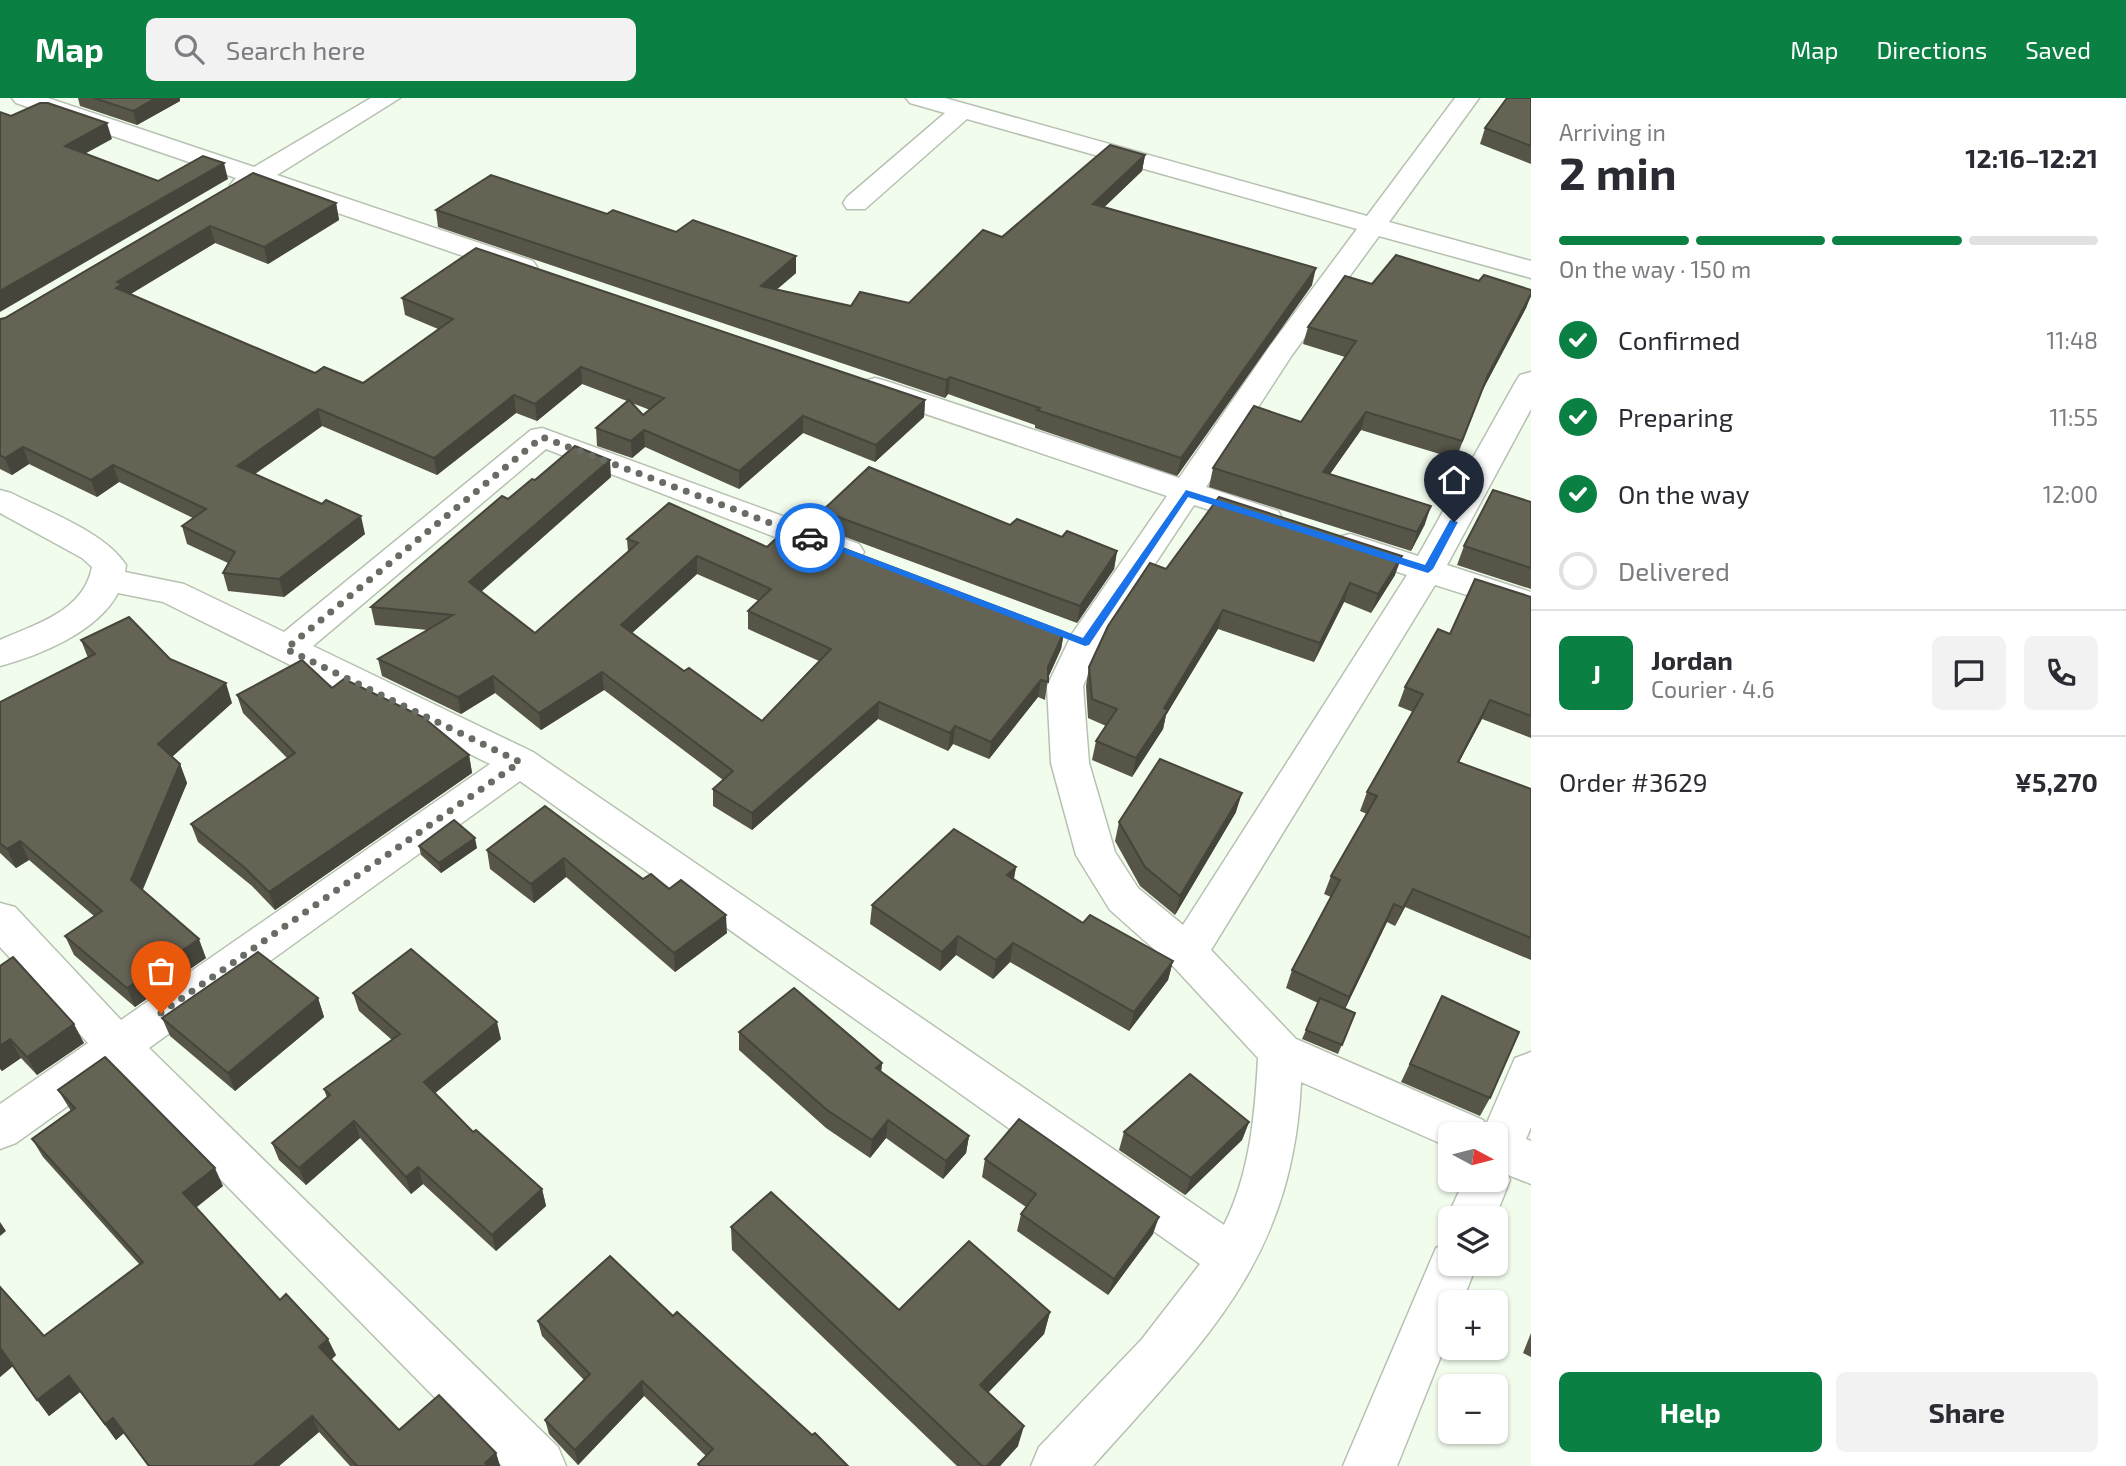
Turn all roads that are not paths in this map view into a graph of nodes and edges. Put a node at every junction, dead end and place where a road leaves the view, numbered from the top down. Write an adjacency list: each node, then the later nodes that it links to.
1 (24, 98): 6 (street)
2 (388, 98): 6 (street)
3 (918, 98): 5 (street)
4 (1467, 98): 9 (street)
5 (963, 110): 8 (street); 9 (street)
6 (258, 177): 7 (street); 11 (street)
7 (223, 197)
8 (856, 203)
9 (1372, 225): 10 (street); 14 (street)
10 (1531, 270)
11 (545, 275)
12 (846, 377): 14 (street)
13 (1531, 381): 17 (street)
14 (1186, 493): 17 (street); 24 (street)
15 (0, 500): 18 (street)
16 (878, 564): 20 (street)
17 (1428, 569): 19 (street); 24 (street)
18 (109, 580): 20 (street); 21 (street)
19 (1531, 604)
20 (286, 649): 22 (street)
21 (0, 654)
22 (520, 762): 25 (street); 31 (street)
23 (0, 919): 25 (street)
24 (1187, 953): 26 (street)
25 (116, 1044): 30 (street); 33 (street)
26 (1280, 1052): 29 (street); 31 (street)
27 (1531, 1071): 28 (street)
28 (1508, 1126)
29 (1438, 1127)
30 (0, 1129)
31 (1232, 1258): 34 (street)
32 (1448, 1276): 35 (street)
33 (539, 1466)
34 (1058, 1466)
35 (1370, 1466)

